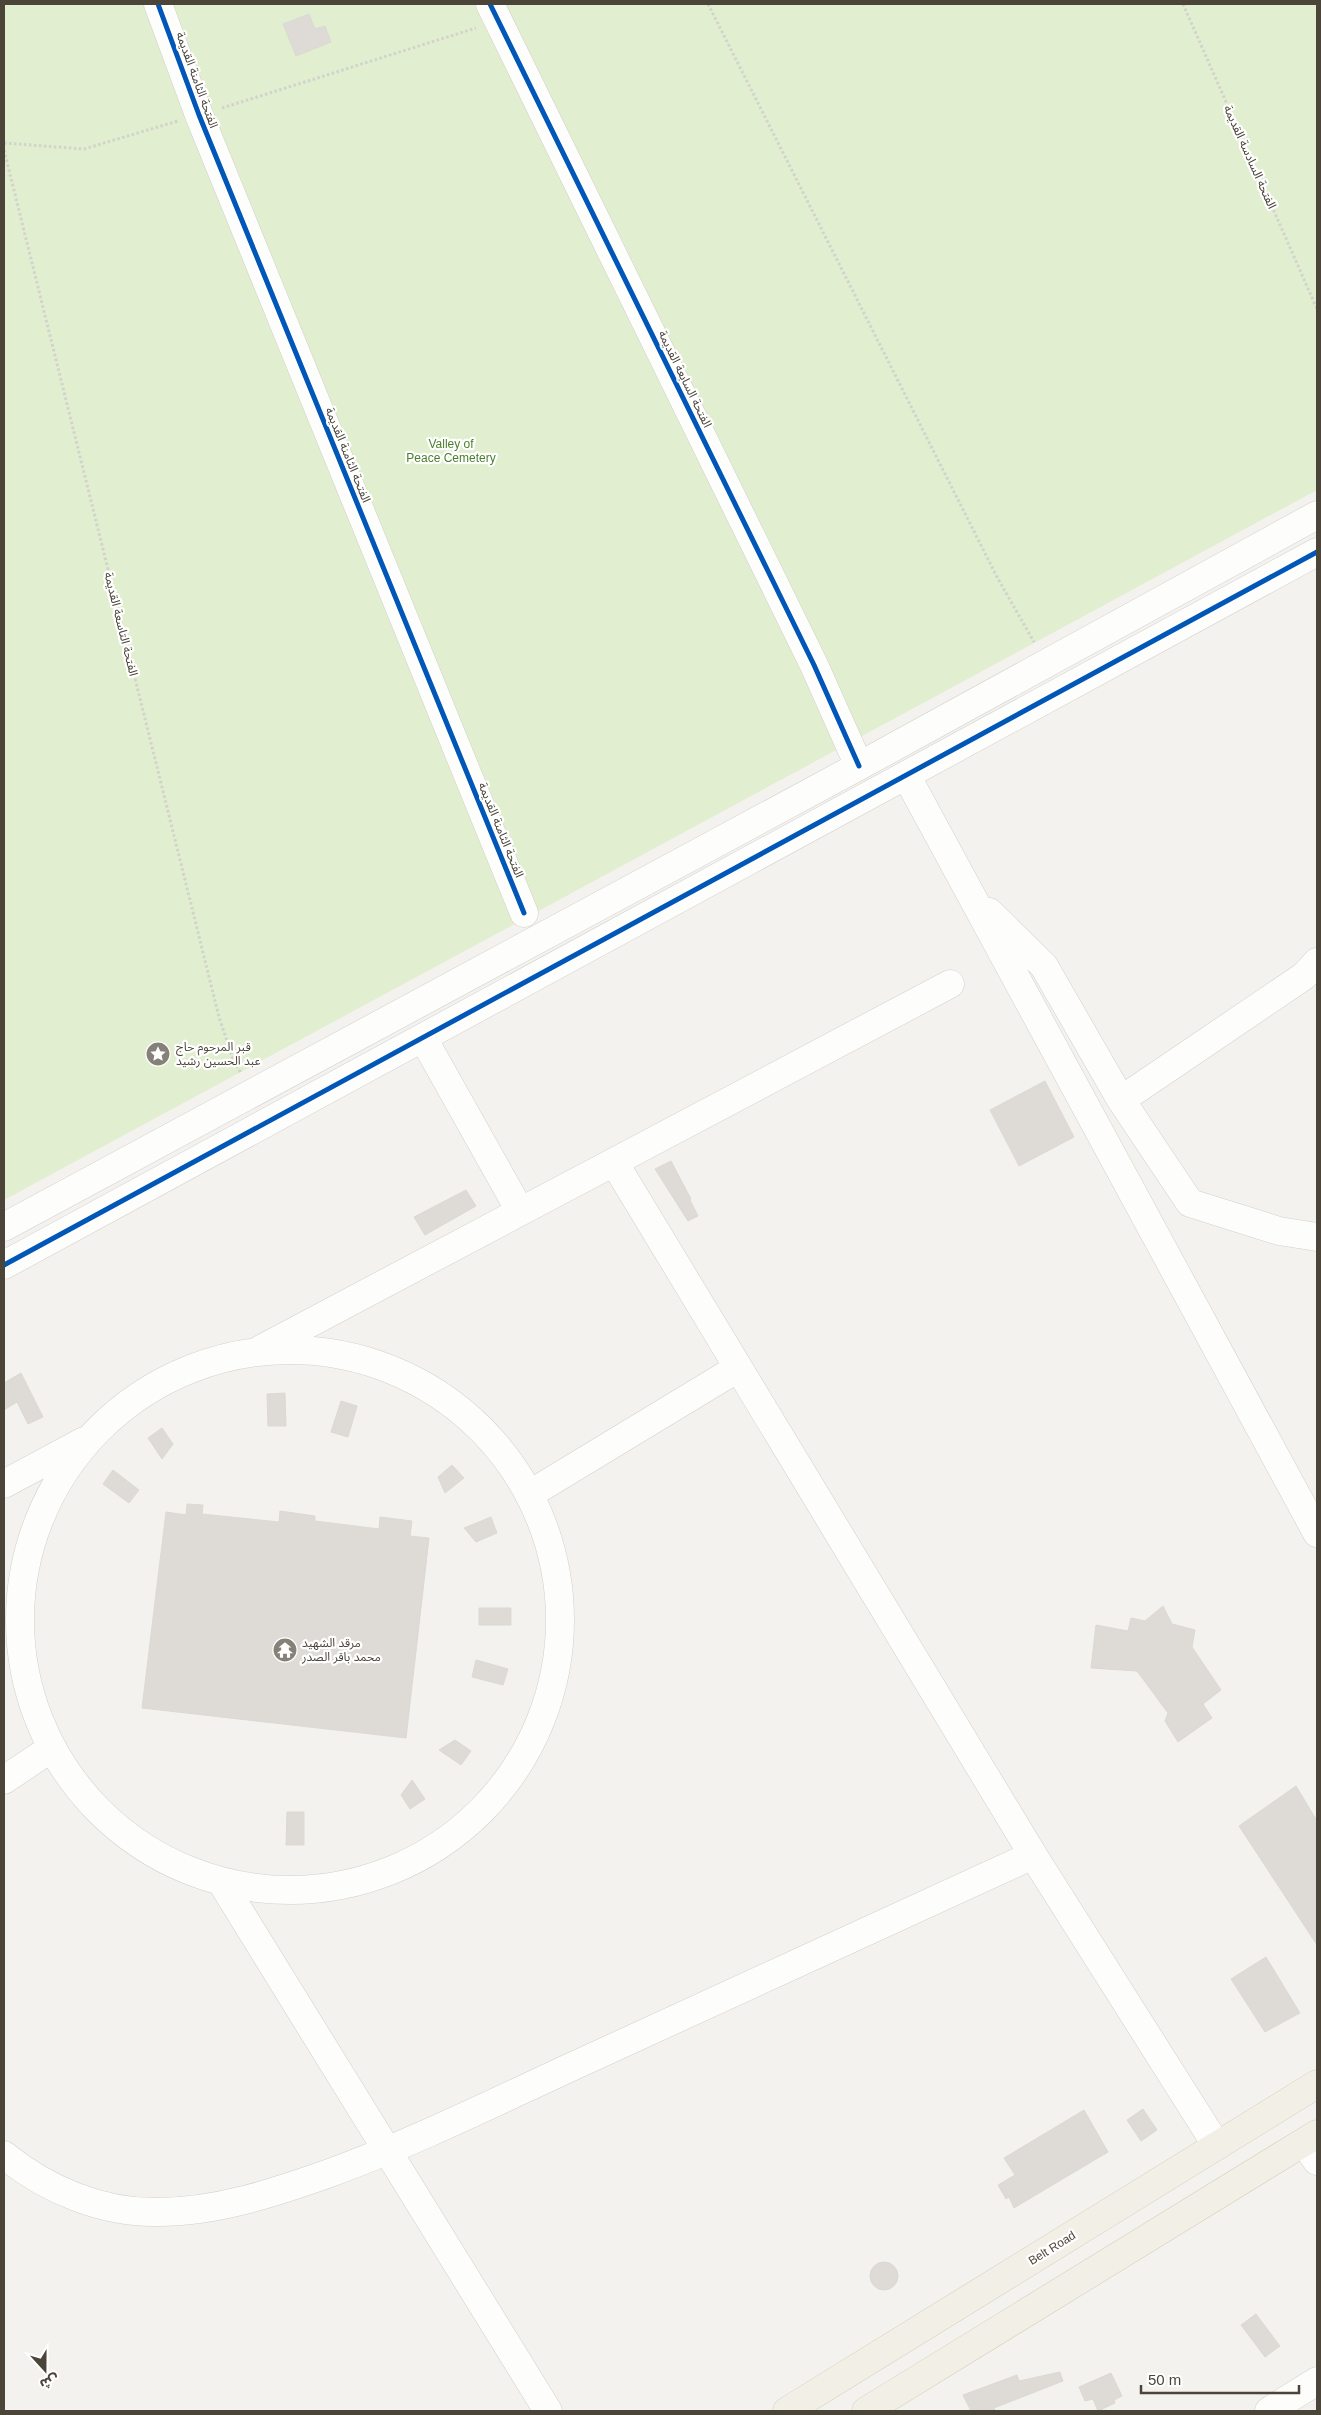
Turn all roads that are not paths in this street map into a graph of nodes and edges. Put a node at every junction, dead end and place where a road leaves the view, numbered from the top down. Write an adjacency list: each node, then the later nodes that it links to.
1 (158, 4): 8 (street, الفتحة الثامنة القديمة)
2 (493, 11): 5 (street, الفتحة السابعة القديمة)
3 (1316, 516): 5 (street)
4 (1317, 552): 6 (street)
5 (859, 766): 13 (street)
6 (906, 775): 7 (street); 11 (street)
7 (969, 892): 12 (street); 27 (street)
8 (524, 913)
9 (1313, 976): 12 (street)
10 (950, 984): 14 (street)
11 (423, 1038): 15 (street); 17 (street)
12 (1121, 1100): 20 (street)
13 (125, 1162): 15 (street); 16 (street)
14 (614, 1162): 17 (street); 23 (street)
15 (136, 1193): 18 (street)
16 (56, 1199): 18 (street); 19 (street)
17 (520, 1211): 22 (street)
18 (79, 1224): 21 (street)
19 (4, 1228)
20 (1317, 1237)
21 (4, 1265)
22 (255, 1352): 24 (street); 26 (street)
23 (738, 1368): 26 (street); 30 (street)
24 (89, 1439): 25 (street); 28 (street)
25 (4, 1484)
26 (530, 1494): 31 (street)
27 (1317, 1533)
28 (50, 1749): 29 (street); 31 (street)
29 (4, 1780)
30 (1033, 1855): 33 (street); 35 (street)
31 (222, 1883): 35 (street)
32 (1317, 2084): 33 (main road, Belt Road)
33 (1217, 2146): 39 (main road, Belt Road)
34 (1313, 2146): 40 (main road)
35 (388, 2152): 36 (street); 38 (street)
36 (4, 2155)
37 (1317, 2381): 41 (street)
38 (548, 2411)
39 (787, 2411)
40 (866, 2411)
41 (1269, 2411)

